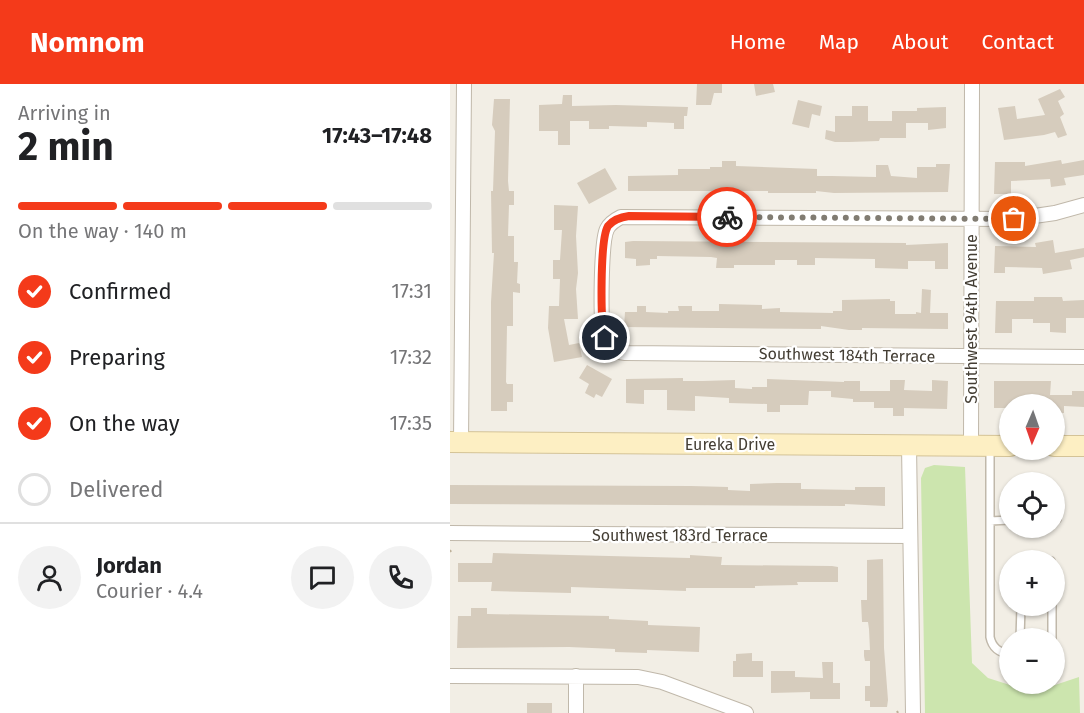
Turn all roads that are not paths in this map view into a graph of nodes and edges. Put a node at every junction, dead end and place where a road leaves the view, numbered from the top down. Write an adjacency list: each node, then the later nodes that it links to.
1 (464, 84): 3 (street)
2 (972, 84): 5 (street, Southwest 94th Avenue)
3 (457, 154): 8 (street)
4 (1084, 205): 5 (street)
5 (972, 219): 6 (street, Southwest 94th Avenue); 6 (street, Southwest 184th Terrace)
6 (970, 356): 7 (street, Southwest 184th Terrace); 10 (street, Southwest 94th Avenue)
7 (1084, 357)
8 (456, 442): 9 (main road, Eureka Drive)
9 (909, 445): 10 (main road, Eureka Drive); 17 (street)
10 (980, 446): 11 (main road, Eureka Drive); 14 (lane)
11 (999, 446)
12 (1065, 446): 13 (main road)
13 (1084, 446)
14 (990, 521): 15 (lane); 18 (lane)
15 (999, 521)
16 (450, 533): 17 (street, Southwest 183rd Terrace)
17 (910, 536): 23 (street)
18 (999, 651)
19 (450, 676): 20 (street)
20 (576, 676): 21 (street); 22 (street)
21 (576, 713)
22 (746, 713)
23 (913, 713)

